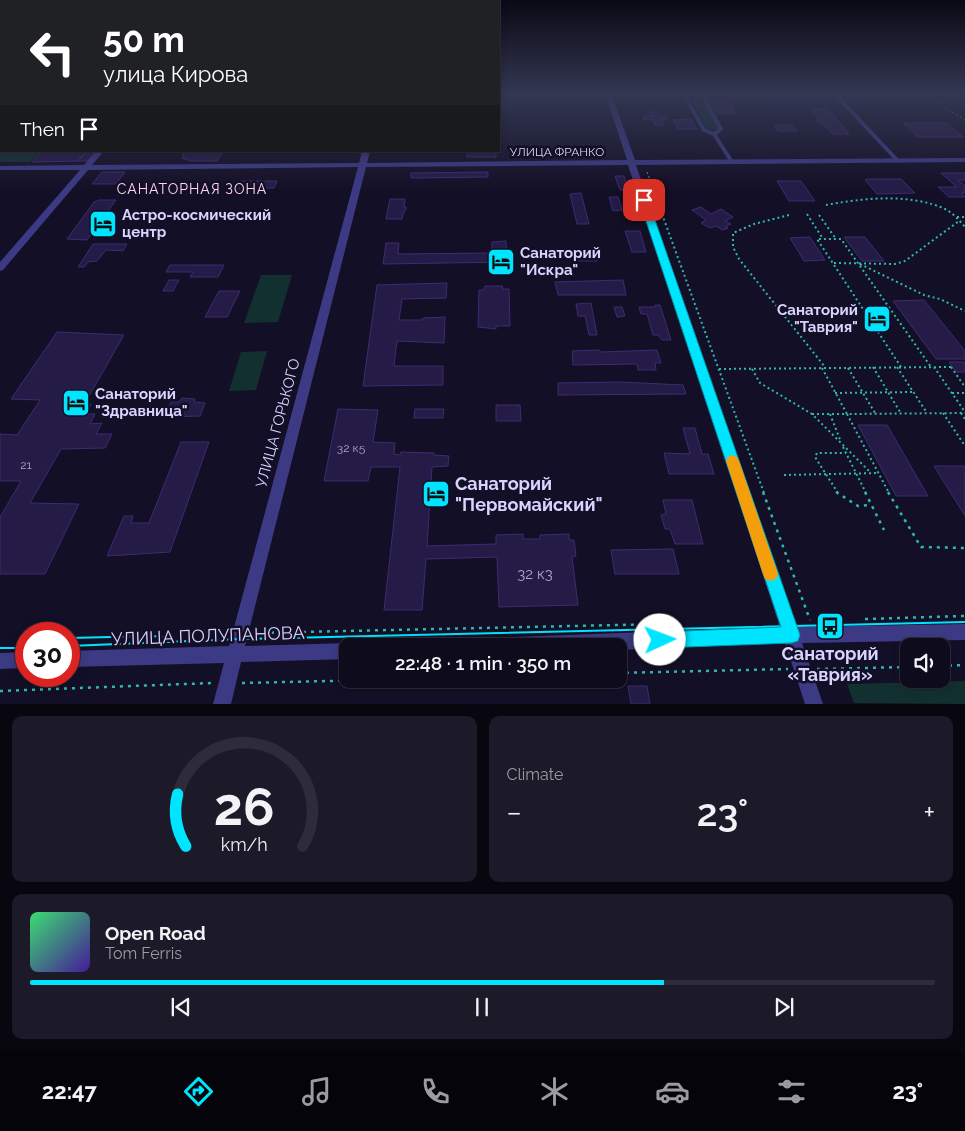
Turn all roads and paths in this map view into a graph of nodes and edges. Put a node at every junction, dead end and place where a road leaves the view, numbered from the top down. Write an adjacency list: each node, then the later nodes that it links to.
1 (619, 126): 11 (street)
2 (702, 126): 5 (lane)
3 (719, 126): 5 (lane)
4 (864, 126): 8 (lane)
5 (714, 134): 10 (lane)
6 (99, 152): 13 (street)
7 (366, 152): 12 (street, УЛИЦА ГОРЬКОГО)
8 (896, 160): 9 (street, УЛИЦА ФРАНКО); 10 (street, УЛИЦА ФРАНКО)
9 (965, 160)
10 (732, 162): 11 (street, УЛИЦА ФРАНКО)
11 (631, 163): 12 (street, УЛИЦА ФРАНКО); 72 (street)
12 (363, 164): 13 (street, УЛИЦА ФРАНКО); 71 (street, УЛИЦА ГОРЬКОГО)
13 (86, 167): 14 (street, УЛИЦА ФРАНКО); 28 (street)
14 (0, 168)
15 (647, 172): 36 (path)
16 (826, 205): 20 (path)
17 (807, 214): 25 (path)
18 (790, 215): 34 (path)
19 (819, 215): 24 (path)
20 (956, 217): 21 (path); 22 (path)
21 (965, 217)
22 (959, 221): 23 (path); 26 (path)
23 (965, 227)
24 (836, 239): 25 (path); 26 (path)
25 (823, 240): 27 (path)
26 (858, 263): 27 (path); 29 (path); 33 (path)
27 (834, 264): 32 (path)
28 (0, 268)
29 (965, 311)
30 (872, 367): 31 (path); 35 (path); 39 (path)
31 (897, 367): 32 (path); 40 (path)
32 (901, 367): 33 (path)
33 (933, 367): 38 (path); 43 (path)
34 (824, 368): 35 (path); 37 (path); 41 (path)
35 (848, 368): 42 (path)
36 (719, 369): 37 (path); 68 (path)
37 (752, 369): 51 (path)
38 (965, 387)
39 (888, 392): 40 (path); 42 (path); 47 (path)
40 (913, 392): 48 (path)
41 (835, 393): 42 (path); 53 (path)
42 (863, 393): 46 (path)
43 (952, 393): 44 (path); 45 (path)
44 (965, 393)
45 (965, 412): 50 (path)
46 (875, 413): 47 (path); 53 (path)
47 (901, 413): 48 (path)
48 (926, 413): 49 (path)
49 (943, 413): 50 (path); 56 (path)
50 (961, 413): 54 (path)
51 (812, 414): 52 (path); 55 (path)
52 (830, 414): 53 (path); 55 (path)
53 (847, 414): 59 (path)
54 (965, 419)
55 (842, 444): 57 (path); 58 (path)
56 (965, 446)
57 (846, 453): 60 (path); 61 (path)
58 (871, 473): 59 (path); 61 (path)
59 (879, 473): 65 (path)
60 (825, 474): 61 (path); 62 (path); 63 (path)
61 (855, 474): 63 (path)
62 (784, 475)
63 (871, 505): 64 (path)
64 (884, 530)
65 (965, 548)
66 (965, 616): 67 (path)
67 (857, 619)
68 (819, 620)
69 (668, 624): 71 (path)
70 (965, 632): 72 (street)
71 (240, 634): 75 (street, УЛИЦА ГОРЬКОГО)
72 (792, 635): 73 (street); 82 (street)
73 (627, 641)
74 (339, 651): 75 (street, УЛИЦА ПОЛУПАНОВА)
75 (234, 656): 76 (street, УЛИЦА ПОЛУПАНОВА); 85 (street, УЛИЦА ГОРЬКОГО)
76 (80, 659)
77 (15, 660): 78 (street)
78 (0, 661)
79 (950, 666): 80 (path)
80 (965, 666)
81 (900, 667): 82 (path)
82 (803, 669): 83 (path); 88 (street)
83 (627, 673)
84 (339, 681): 85 (path)
85 (227, 683): 86 (path); 87 (street, УЛИЦА ГОРЬКОГО)
86 (0, 691)
87 (222, 704)
88 (814, 704)

